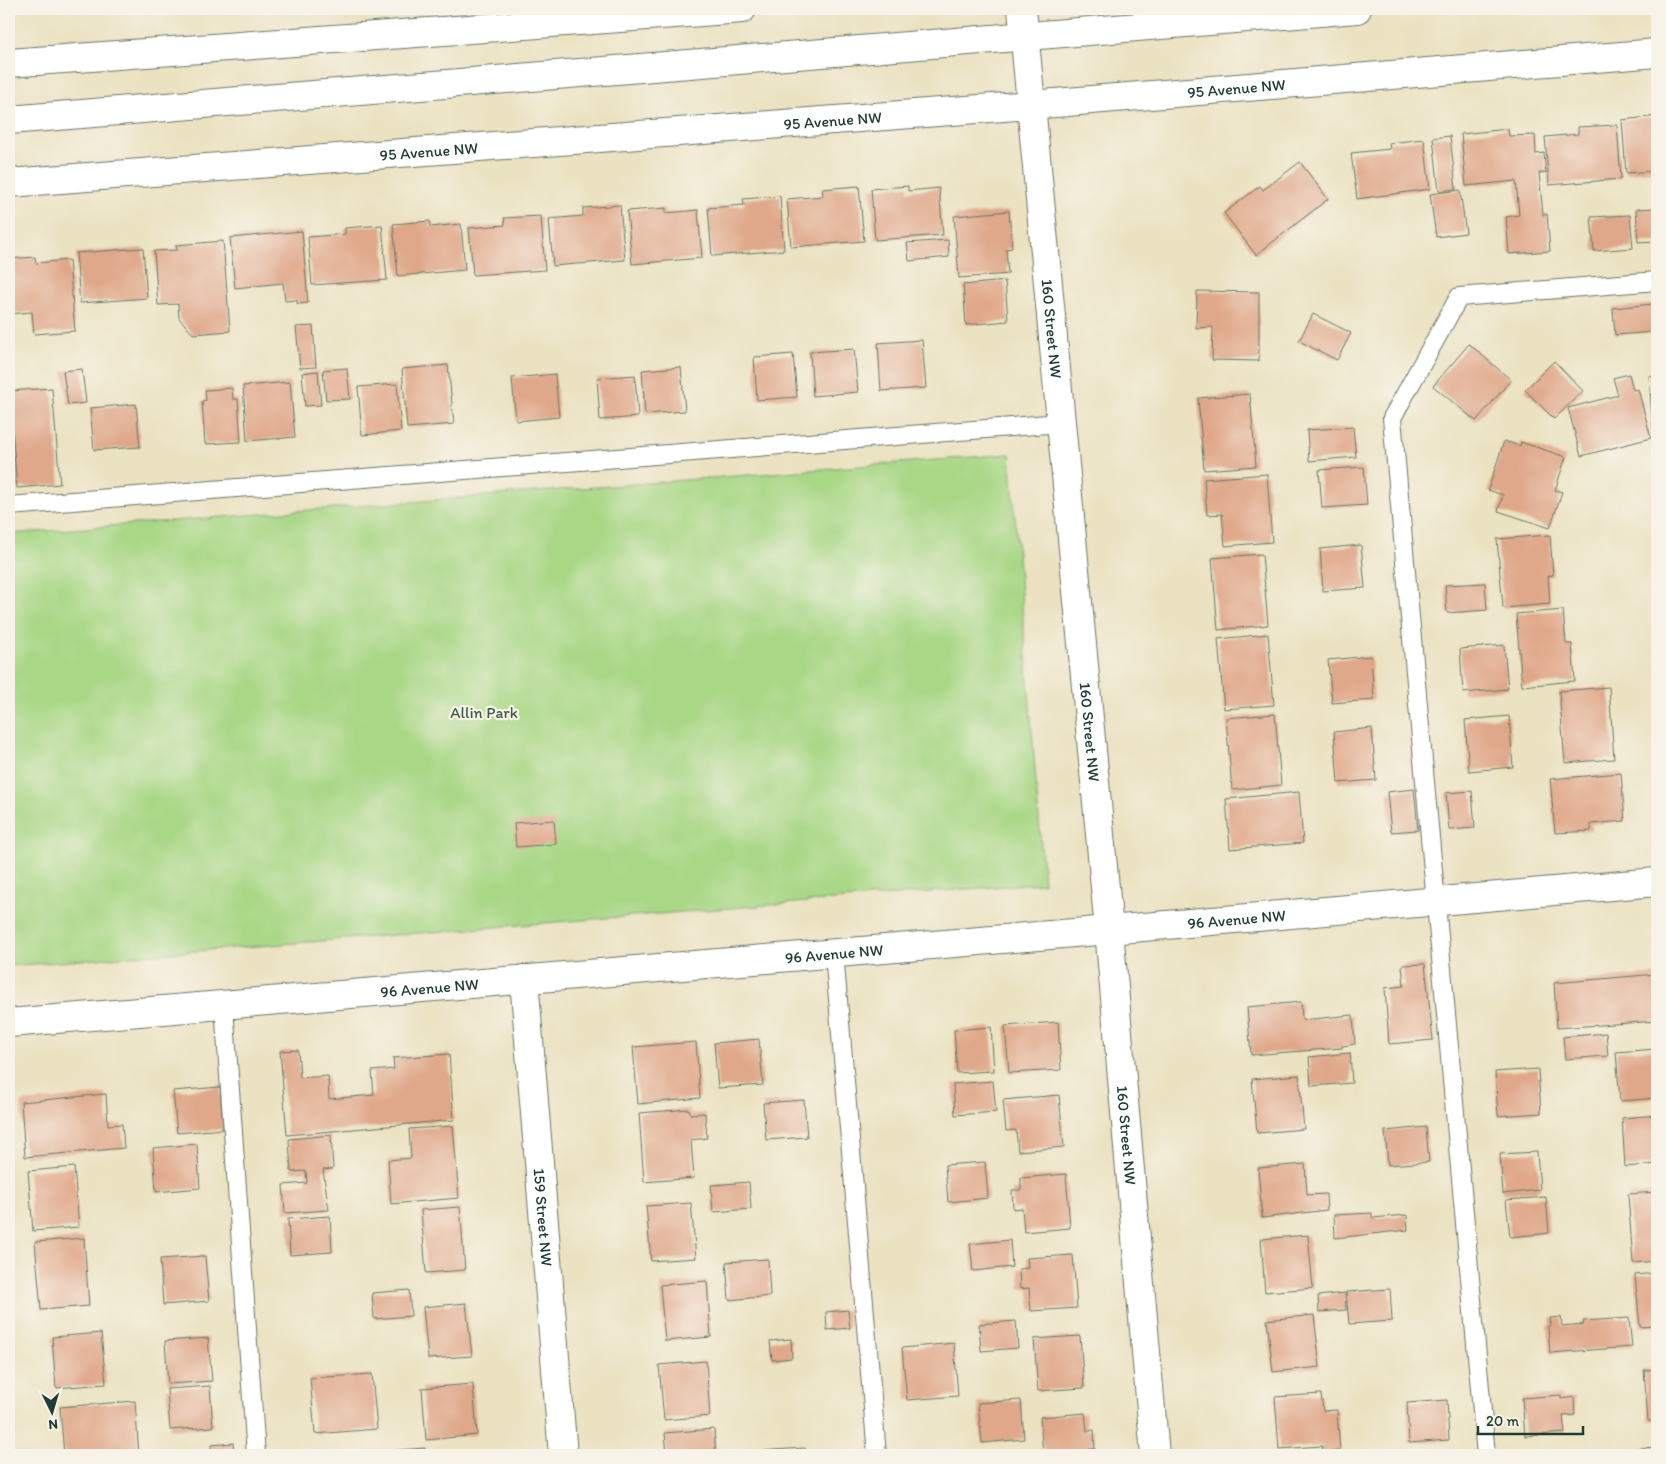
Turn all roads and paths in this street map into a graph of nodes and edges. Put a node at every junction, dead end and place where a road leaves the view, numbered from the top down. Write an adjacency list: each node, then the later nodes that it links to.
1 (742, 9): 5 (street)
2 (1357, 9): 3 (street)
3 (1023, 22): 6 (street, 160 Street NW); 7 (street)
4 (1657, 53): 6 (street, 95 Avenue NW)
5 (9, 63)
6 (1031, 105): 8 (street, 95 Avenue NW); 10 (street, 160 Street NW)
7 (9, 120)
8 (9, 183)
9 (1657, 281): 13 (lane)
10 (1061, 423): 11 (lane); 14 (street, 160 Street NW)
11 (9, 506)
12 (1657, 882): 13 (street, 96 Avenue NW)
13 (1437, 902): 14 (street, 96 Avenue NW); 23 (lane)
14 (1109, 930): 15 (street, 96 Avenue NW); 22 (street, 160 Street NW)
15 (834, 953): 16 (street, 96 Avenue NW); 21 (lane)
16 (524, 979): 17 (street, 96 Avenue NW); 20 (street, 159 Street NW)
17 (224, 1006): 18 (street, 96 Avenue NW); 19 (lane)
18 (9, 1023)
19 (256, 1455)
20 (563, 1455)
21 (877, 1455)
22 (1155, 1455)
23 (1486, 1455)

